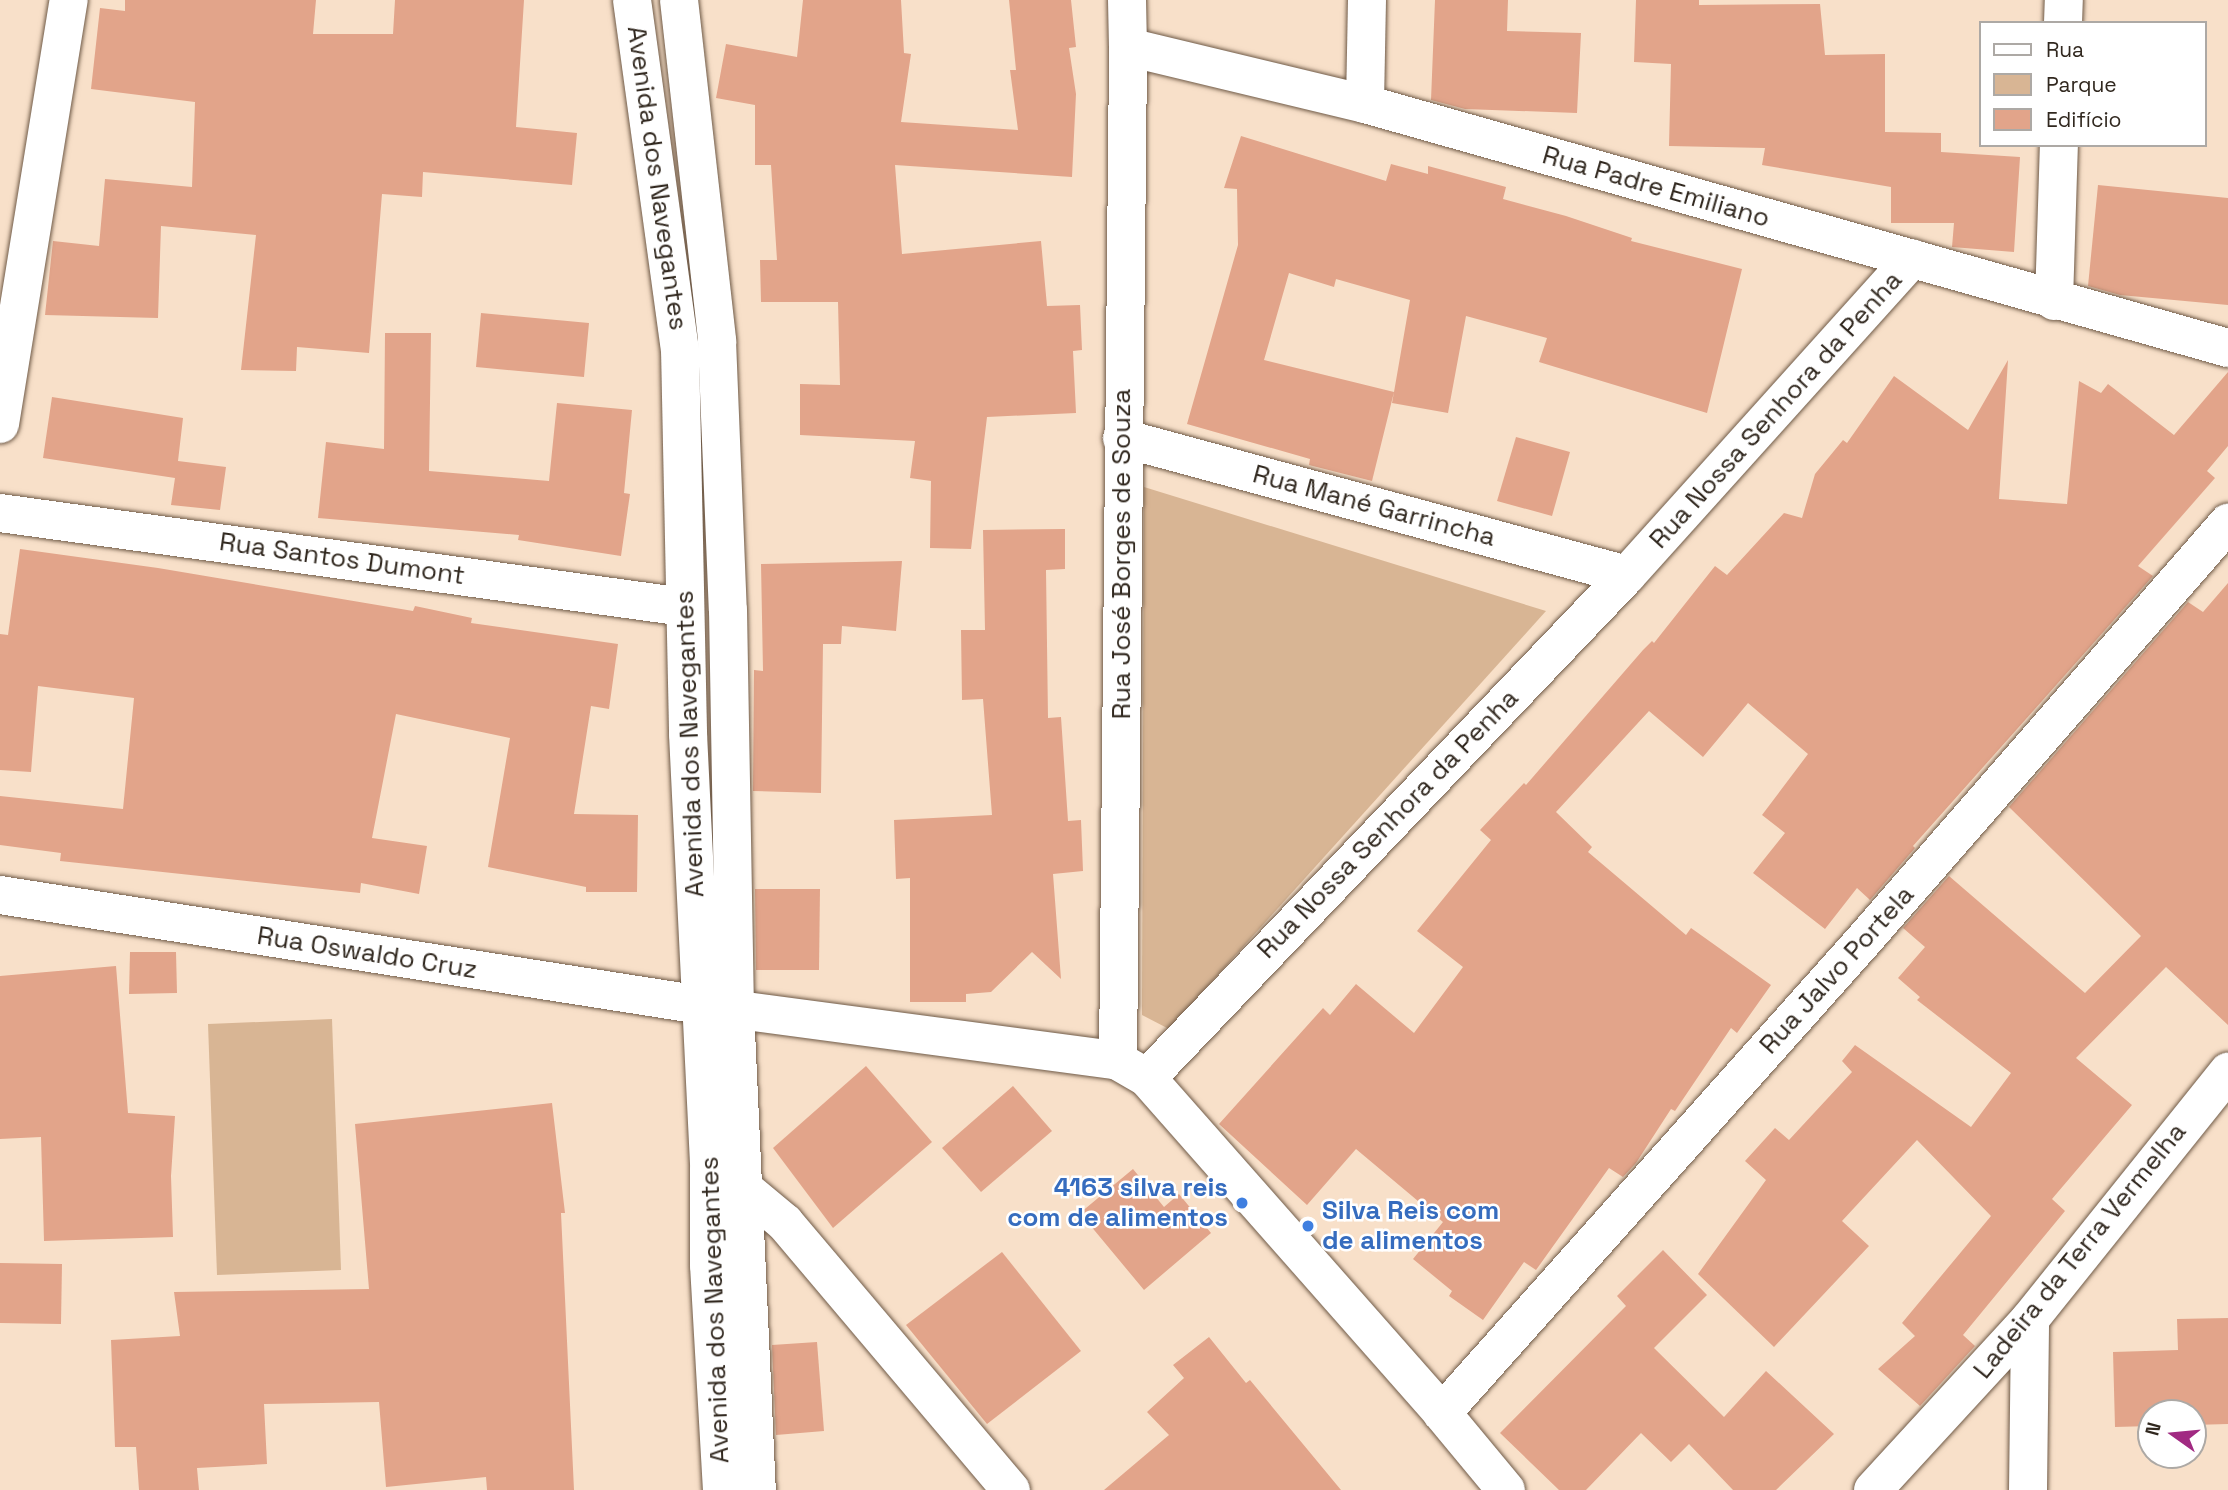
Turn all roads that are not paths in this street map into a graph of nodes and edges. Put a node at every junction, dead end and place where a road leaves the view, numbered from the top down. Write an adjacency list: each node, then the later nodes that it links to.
1 (69, 0): 14 (street)
2 (632, 0): 19 (street, Avenida dos Navegantes)
3 (679, 0): 21 (street, Avenida dos Navegantes)
4 (1127, 0): 8 (street)
5 (1367, 0): 9 (street)
6 (2064, 0): 7 (street)
7 (2063, 21)
8 (1128, 47): 9 (street, Rua Padre Emiliano); 15 (street, Rua José Borges de Souza)
9 (1365, 104): 11 (street, Rua Padre Emiliano)
10 (2059, 147): 12 (street)
11 (1912, 259): 12 (street, Rua Padre Emiliano); 18 (street, Rua Nossa Senhora da Penha)
12 (2054, 301): 13 (street, Rua Padre Emiliano)
13 (2228, 348)
14 (0, 424)
15 (1122, 438): 18 (street, Rua Mané Garrincha); 22 (street, Rua José Borges de Souza)
16 (0, 513): 19 (street, Rua Santos Dumont)
17 (2228, 523): 27 (street, Rua Jalvo Portela)
18 (1627, 575): 22 (street, Rua Nossa Senhora da Penha)
19 (684, 607): 21 (street, Avenida dos Navegantes)
20 (0, 895): 21 (street, Rua Oswaldo Cruz)
21 (718, 1007): 22 (street); 24 (street, Avenida dos Navegantes); 25 (street, Avenida dos Navegantes)
22 (1133, 1070): 27 (street)
23 (2228, 1072): 26 (street, Ladeira da Terra Vermelha)
24 (709, 1168): 25 (street); 28 (street, Avenida dos Navegantes)
25 (742, 1187): 29 (street, Avenida dos Navegantes); 30 (street)
26 (2031, 1319): 32 (street, Ladeira da Terra Vermelha); 33 (street)
27 (1443, 1413): 31 (street)
28 (722, 1490)
29 (757, 1490)
30 (1011, 1490)
31 (1506, 1490)
32 (1873, 1490)
33 (2028, 1490)

